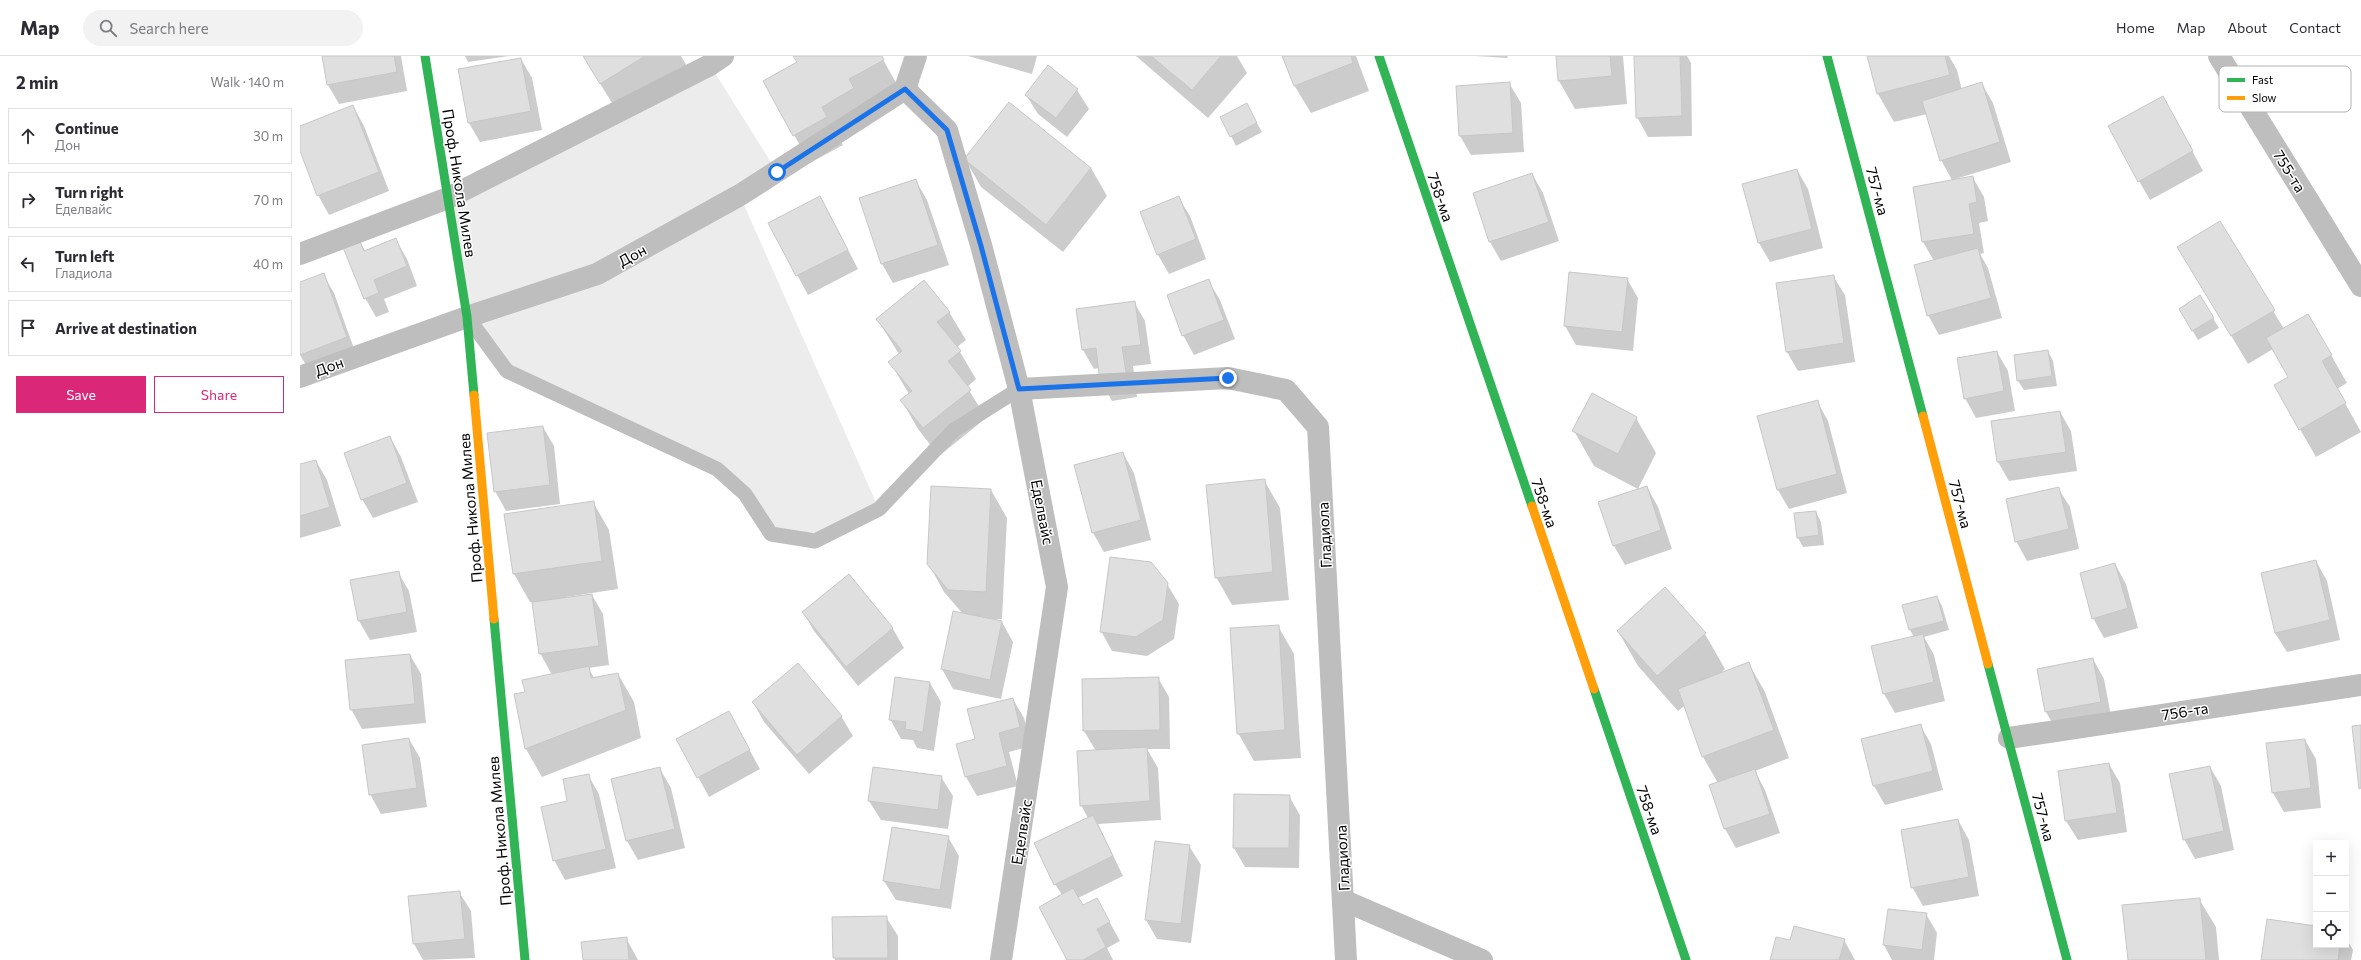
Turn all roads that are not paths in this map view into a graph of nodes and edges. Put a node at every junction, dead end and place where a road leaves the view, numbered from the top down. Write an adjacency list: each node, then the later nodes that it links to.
1 (425, 56): 10 (street, Проф. Никола Милев)
2 (723, 56): 10 (street)
3 (916, 56): 8 (street)
4 (1379, 56): 23 (street, 758-ма)
5 (1827, 56): 17 (street, 757-ма)
6 (2219, 56): 7 (street, 755-та)
7 (2225, 66)
8 (905, 89): 13 (street, Дон); 15 (street, Еделвайс)
9 (2254, 112): 12 (street, 755-та)
10 (448, 198): 11 (street); 13 (street, Проф. Никола Милев)
11 (300, 254)
12 (2361, 286)
13 (466, 317): 14 (street, Дон); 15 (lane); 19 (street, Проф. Никола Милев)
14 (300, 377)
15 (1019, 389): 18 (street, Гладиола); 20 (street, Еделвайс)
16 (2361, 685): 17 (street, 756-та)
17 (2009, 738): 24 (street, 757-ма)
18 (1345, 901): 21 (street, Гладиола); 22 (street)
19 (525, 960)
20 (1001, 960)
21 (1346, 960)
22 (1482, 960)
23 (1686, 960)
24 (2067, 960)

